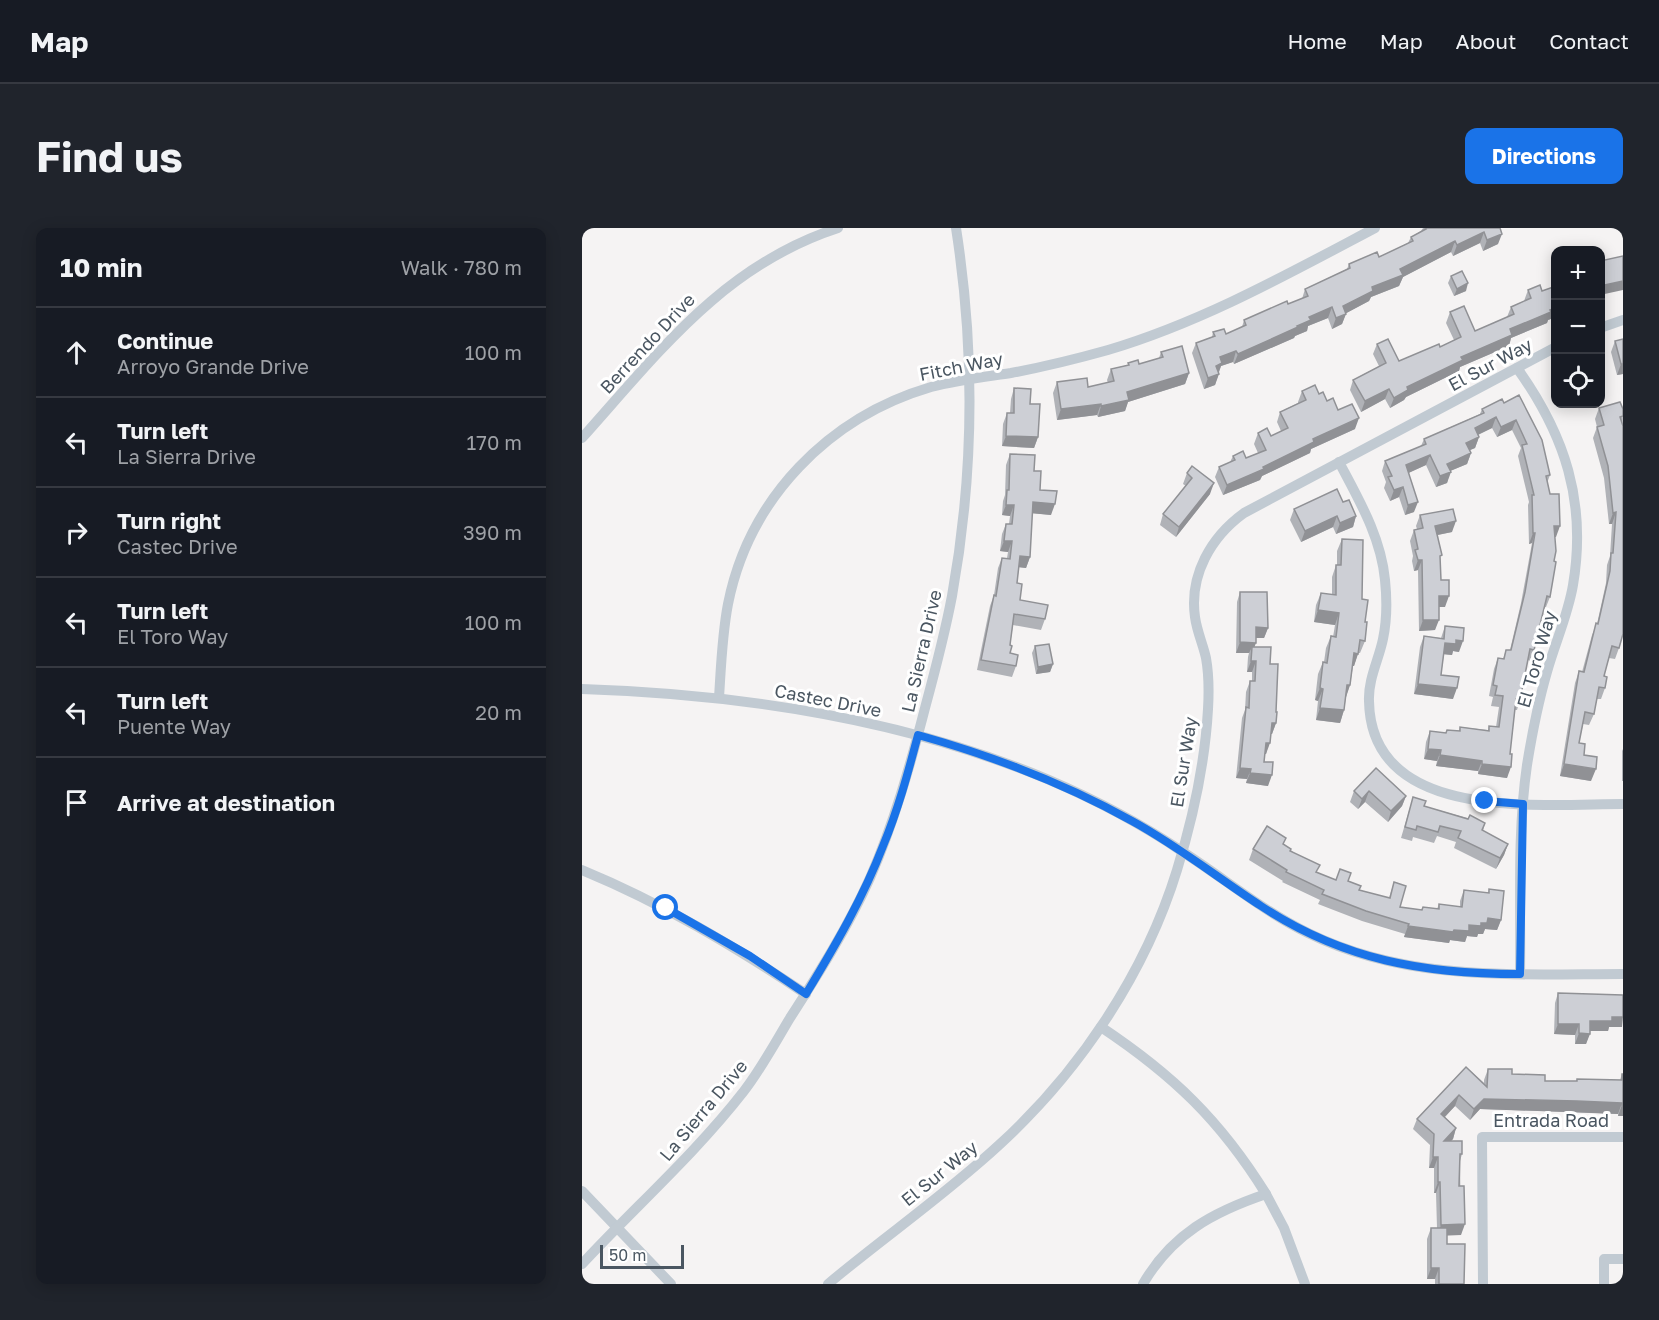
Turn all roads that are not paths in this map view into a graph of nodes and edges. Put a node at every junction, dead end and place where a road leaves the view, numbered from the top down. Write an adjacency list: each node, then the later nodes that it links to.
1 (838, 228): 9 (street, Berrendo Drive)
2 (956, 228): 8 (street, La Sierra Drive)
3 (1374, 228): 8 (street, Fitch Way)
4 (1623, 320): 5 (street)
5 (1605, 326)
6 (1551, 350): 7 (street, El Sur Way)
7 (1517, 368): 10 (street, El Sur Way); 14 (street, El Toro Way)
8 (970, 379): 12 (street, Fitch Way); 13 (street, La Sierra Drive)
9 (582, 438)
10 (1339, 462): 14 (street); 16 (street, El Sur Way)
11 (582, 689): 12 (street, Castec Drive)
12 (719, 698): 13 (street, Castec Drive)
13 (918, 735): 16 (street, Castec Drive); 20 (street, La Sierra Drive)
14 (1523, 804): 15 (street); 18 (street, El Toro Way)
15 (1623, 804)
16 (1182, 851): 18 (street, Castec Drive); 21 (street, El Sur Way)
17 (582, 870): 20 (street)
18 (1520, 974): 19 (street, Castec Drive)
19 (1623, 974)
20 (806, 994): 25 (street, La Sierra Drive)
21 (1101, 1027): 24 (street); 29 (street, El Sur Way)
22 (1623, 1137): 32 (street, Entrada Road)
23 (582, 1191): 25 (street)
24 (1266, 1194): 30 (street); 31 (street)
25 (616, 1227): 27 (street, La Sierra Drive); 28 (street)
26 (1623, 1259): 33 (street)
27 (582, 1264)
28 (671, 1284)
29 (828, 1284)
30 (1143, 1284)
31 (1305, 1284)
32 (1483, 1284)
33 (1604, 1284)

